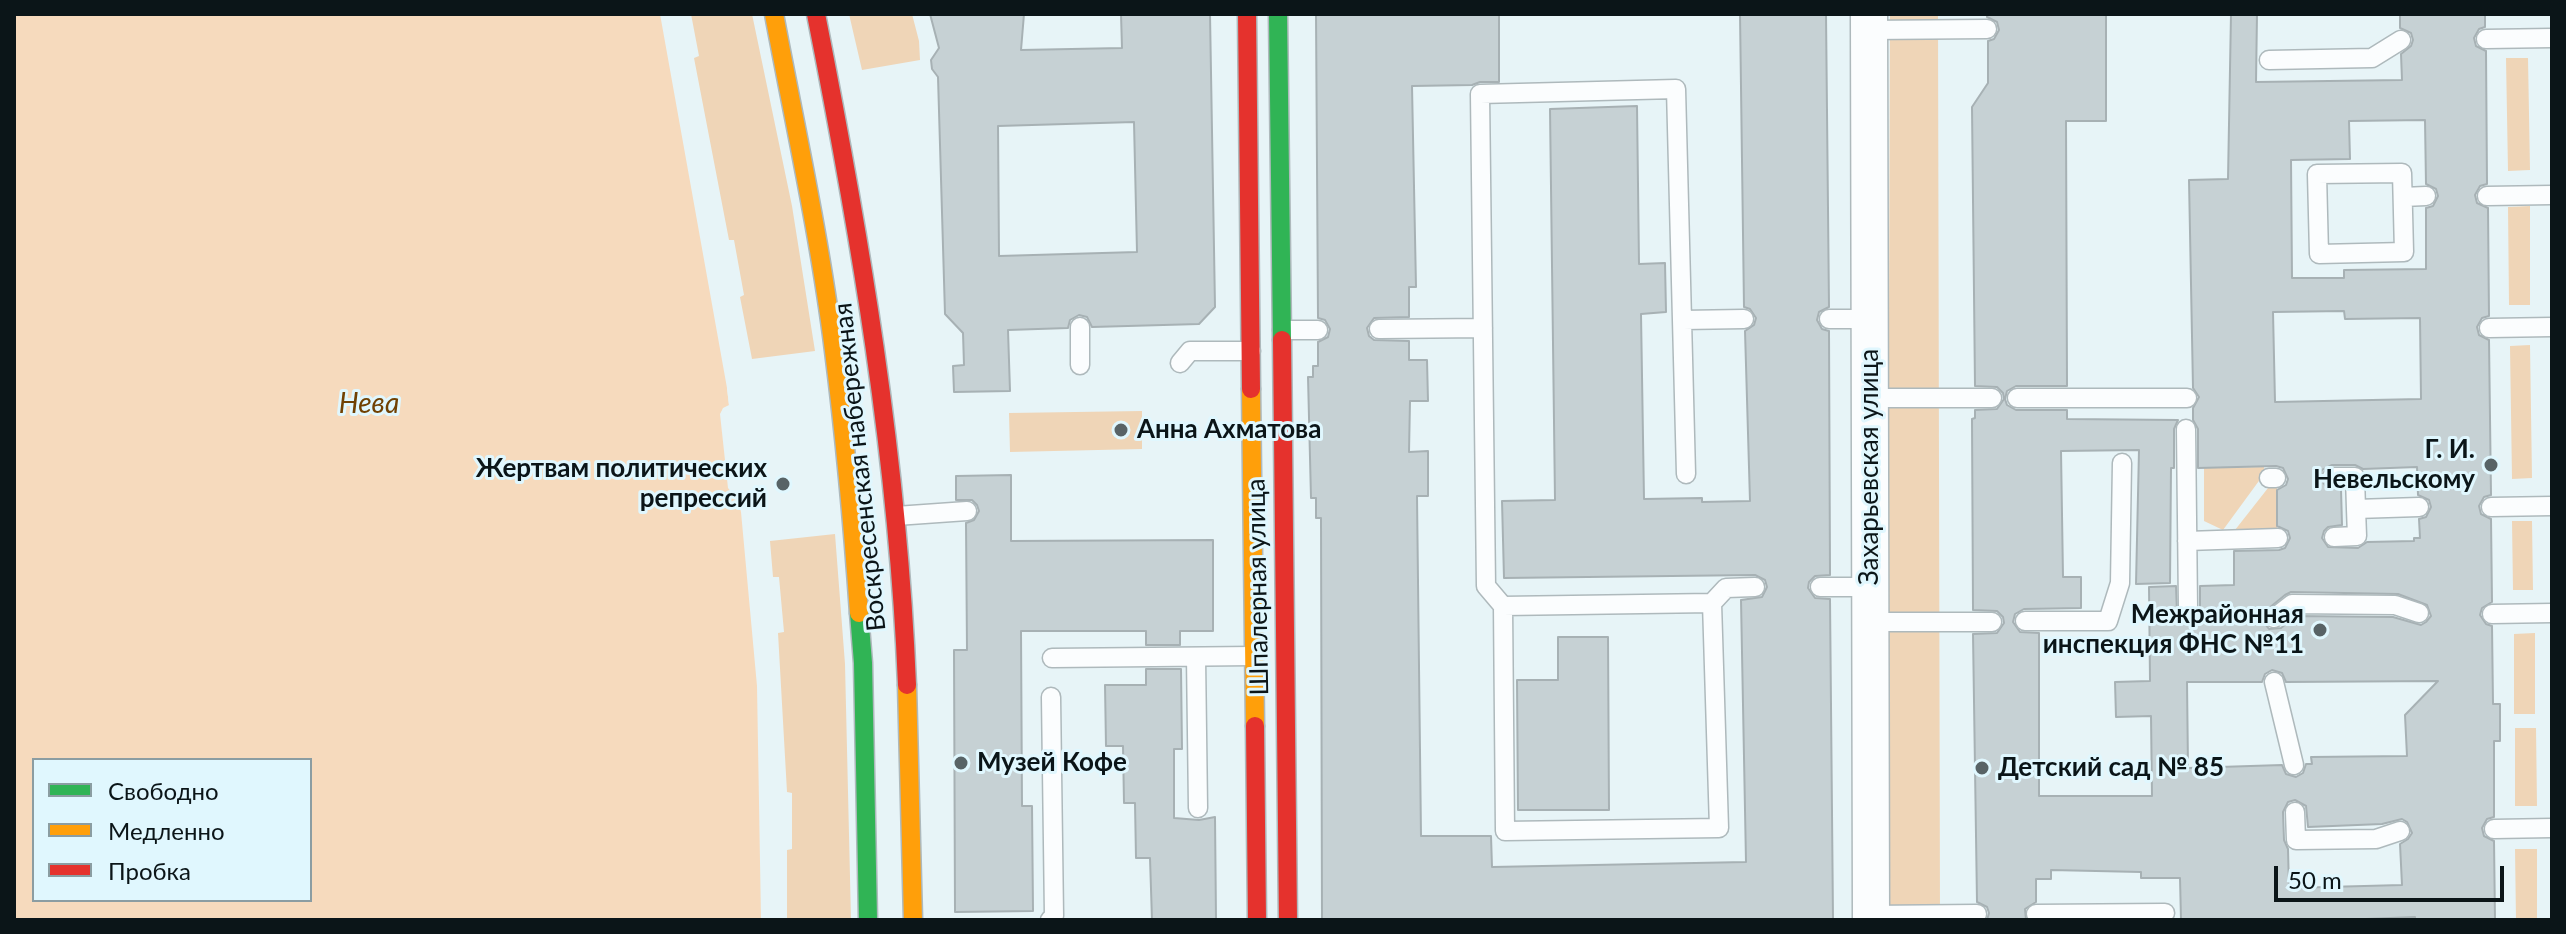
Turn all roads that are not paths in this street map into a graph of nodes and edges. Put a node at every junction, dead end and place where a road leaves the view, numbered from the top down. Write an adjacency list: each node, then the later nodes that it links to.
1 (774, 14): 73 (main road, Воскресенская набережная)
2 (816, 14): 42 (main road, Воскресенская набережная)
3 (1247, 14): 26 (main road, Шпалерная улица)
4 (1278, 14): 24 (main road, Шпалерная улица)
5 (1869, 22): 6 (lane); 17 (street, Захарьевская улица)
6 (1987, 29)
7 (2552, 38): 8 (lane)
8 (2486, 39)
9 (2401, 40): 10 (lane)
10 (2269, 60)
11 (2552, 195): 13 (lane)
12 (2426, 196): 14 (lane)
13 (2487, 196)
14 (2403, 197): 14 (lane)
15 (1744, 319): 18 (lane)
16 (1829, 319): 17 (lane)
17 (1870, 319): 29 (street, Захарьевская улица)
18 (1683, 320): 21 (lane); 35 (lane)
19 (1080, 327): 28 (lane)
20 (2552, 327): 22 (lane)
21 (1483, 328): 23 (lane); 50 (lane)
22 (2489, 328)
23 (1379, 329)
24 (1282, 330): 25 (lane); 77 (main road, Шпалерная улица)
25 (1318, 330)
26 (1251, 351): 27 (lane); 58 (main road, Шпалерная улица)
27 (1180, 363)
28 (1080, 365)
29 (1870, 398): 30 (lane); 49 (street, Захарьевская улица)
30 (1992, 398)
31 (2017, 398): 32 (lane)
32 (2187, 398)
33 (2186, 429): 45 (lane)
34 (2122, 463): 56 (lane)
35 (1686, 474)
36 (2332, 477): 40 (lane)
37 (2552, 506): 39 (lane)
38 (2419, 507): 40 (lane)
39 (2491, 507)
40 (2356, 509): 43 (lane)
41 (967, 511): 42 (lane)
42 (896, 516): 74 (main road, Воскресенская набережная)
43 (2334, 537)
44 (2278, 538): 45 (lane)
45 (2187, 541): 51 (lane)
46 (1755, 587): 48 (lane)
47 (1820, 587): 49 (lane)
48 (1712, 603): 50 (lane); 50 (lane)
49 (1870, 604): 57 (lane); 72 (street, Захарьевская улица)
50 (1503, 606)
51 (2188, 608)
52 (2419, 613): 55 (lane)
53 (2552, 613): 54 (lane)
54 (2492, 614)
55 (2274, 618)
56 (2025, 621)
57 (1992, 622)
58 (1254, 656): 59 (lane); 76 (main road, Шпалерная улица)
59 (1196, 657): 60 (lane); 64 (lane)
60 (1052, 658)
61 (2274, 682): 63 (lane)
62 (1051, 697): 75 (lane)
63 (2294, 765)
64 (1198, 808)
65 (2295, 812): 68 (lane)
66 (2552, 828): 67 (lane)
67 (2494, 829)
68 (2400, 831)
69 (2165, 913): 71 (lane)
70 (1977, 914): 72 (lane)
71 (2036, 914)
72 (1871, 918)
73 (868, 920)
74 (913, 920)
75 (1050, 920)
76 (1257, 920)
77 (1288, 920)

